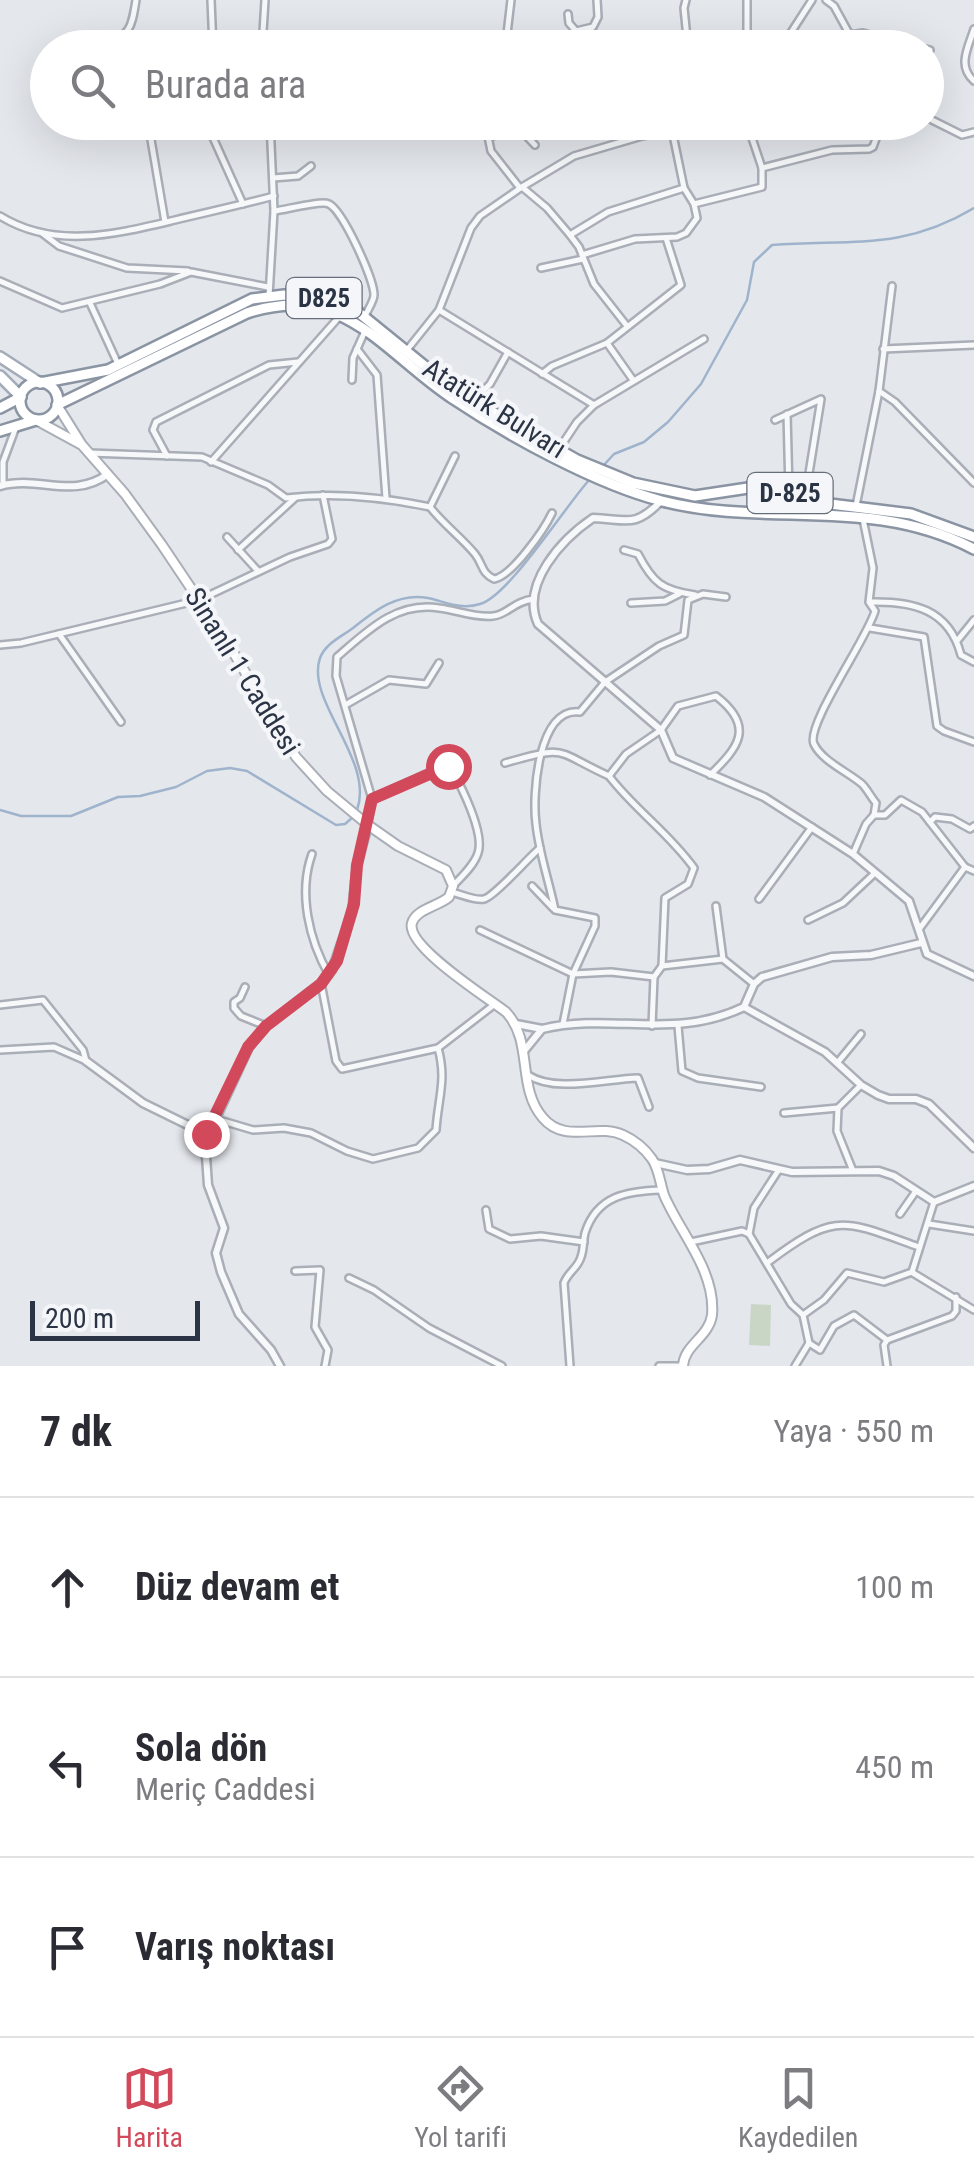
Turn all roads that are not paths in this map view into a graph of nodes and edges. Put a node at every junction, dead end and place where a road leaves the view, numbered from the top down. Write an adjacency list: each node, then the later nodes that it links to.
1 (136, 0): 13 (street)
2 (211, 0): 14 (street)
3 (265, 0): 15 (street)
4 (511, 0): 16 (street)
5 (597, 0): 11 (street)
6 (686, 0): 20 (street)
7 (747, 0): 21 (street)
8 (812, 0): 22 (street)
9 (826, 0): 23 (street)
10 (568, 14): 17 (street)
11 (593, 27): 18 (street); 19 (street)
12 (974, 29): 24 (street)
13 (129, 30)
14 (212, 30)
15 (263, 30)
16 (507, 30)
17 (575, 30)
18 (580, 30)
19 (589, 30)
20 (686, 30)
21 (748, 30)
22 (793, 30)
23 (847, 30)
24 (974, 81)
25 (944, 126): 26 (street)
26 (974, 132)
27 (151, 140): 47 (street)
28 (214, 140): 43 (street)
29 (271, 140): 39 (street)
30 (491, 140): 40 (street)
31 (531, 140): 36 (street)
32 (634, 140): 40 (street)
33 (674, 140): 41 (street)
34 (753, 140): 38 (street)
35 (876, 140): 38 (street)
36 (535, 144)
37 (311, 166): 39 (street)
38 (762, 168): 44 (street)
39 (273, 178): 42 (street)
40 (521, 187): 49 (street); 58 (street)
41 (684, 188): 44 (street); 49 (street)
42 (274, 196): 43 (street); 45 (street)
43 (243, 204): 47 (street)
44 (694, 204): 50 (street)
45 (274, 212): 56 (street); 60 (street)
46 (0, 216): 48 (street)
47 (165, 222): 48 (street)
48 (40, 232): 53 (street)
49 (570, 235): 51 (street)
50 (666, 238): 51 (street); 61 (street)
51 (583, 257): 52 (street); 61 (street)
52 (540, 268)
53 (191, 272): 56 (street); 57 (street)
54 (0, 281): 57 (street)
55 (892, 286): 67 (street)
56 (268, 292): 60 (main road, Atatürk Bulvarı / D825); 72 (main road, Atatürk Bulvarı / D825)
57 (90, 303): 72 (street)
58 (439, 310): 68 (street); 69 (street)
59 (341, 314): 62 (main road, Atatürk Bulvarı / D825); 71 (street); 82 (main road, Atatürk Bulvarı / D825)
60 (364, 316): 68 (main road, Atatürk Bulvarı / D825)
61 (628, 326): 64 (street)
62 (366, 328): 66 (street); 68 (main road, Atatürk Bulvarı / D825)
63 (704, 339): 76 (street)
64 (607, 343): 73 (street); 76 (street)
65 (974, 345): 67 (street)
66 (357, 349): 75 (street); 105 (street)
67 (883, 349): 78 (street)
68 (402, 350): 80 (main road, Atatürk Bulvarı / D825); 95 (main road, Atatürk Bulvarı / D825)
69 (508, 352): 73 (street); 80 (street)
70 (0, 356): 77 (main road)
71 (298, 362): 92 (street); 94 (street)
72 (118, 366): 77 (main road, Atatürk Bulvarı / D825)
73 (542, 374): 81 (street)
74 (0, 376): 79 (main road)
75 (352, 380)
76 (633, 380): 81 (street)
77 (40, 383): 79 (main road); 82 (main road)
78 (879, 392): 98 (street); 109 (street)
79 (20, 397): 83 (main road); 85 (main road)
80 (473, 401): 90 (main road, Atatürk Bulvarı / D825)
81 (594, 404): 90 (street)
82 (57, 406): 85 (main road); 89 (main road, Sinanlı 1 Caddesi)
83 (0, 408)
84 (787, 414): 86 (street); 102 (street); 106 (street)
85 (36, 420): 87 (main road); 89 (main road)
86 (775, 420)
87 (16, 426): 88 (main road); 99 (street)
88 (0, 431)
89 (82, 445): 91 (main road, Sinanlı 1 Caddesi)
90 (559, 449): 95 (main road, Atatürk Bulvarı / D825)
91 (89, 453): 92 (street); 96 (main road, Sinanlı 1 Caddesi)
92 (167, 456): 94 (street)
93 (455, 456): 108 (street)
94 (211, 462): 104 (street)
95 (575, 463): 97 (main road, Atatürk Bulvarı / D825)
96 (108, 474): 99 (street); 124 (main road, Sinanlı 1 Caddesi)
97 (603, 476): 100 (main road, Atatürk Bulvarı / D-825); 107 (main road, Atatürk Bulvarı / D825)
98 (974, 482)
99 (2, 486)
100 (745, 489): 101 (main road, Atatürk Bulvarı / D-825); 110 (main road)
101 (767, 489): 102 (main road, Atatürk Bulvarı / D-825); 111 (main road)
102 (788, 492): 106 (main road, Atatürk Bulvarı / D-825)
103 (323, 494): 104 (street); 105 (street); 119 (street)
104 (297, 496): 117 (street)
105 (386, 498): 108 (street)
106 (806, 498): 109 (main road, Atatürk Bulvarı / D-825)
107 (661, 501): 110 (main road, Atatürk Bulvarı / D825); 123 (street)
108 (430, 506): 112 (street)
109 (856, 506): 114 (main road, Atatürk Bulvarı / D-825)
110 (746, 512): 111 (main road, Atatürk Bulvarı / D825)
111 (769, 512): 113 (main road, Atatürk Bulvarı / D825)
112 (552, 513)
113 (862, 516): 116 (main road, Atatürk Bulvarı / D825); 125 (street)
114 (974, 537)
115 (226, 538): 117 (street)
116 (974, 549)
117 (238, 550): 119 (street)
118 (624, 550): 120 (street)
119 (258, 572): 124 (street)
120 (681, 593): 121 (street); 126 (street)
121 (695, 595): 122 (street); 134 (street)
122 (726, 597)
123 (534, 599): 134 (street); 135 (street)
124 (199, 600): 129 (street); 145 (main road, Sinanlı 1 Caddesi)
125 (870, 602): 128 (street); 130 (street)
126 (631, 603)
127 (974, 620): 130 (street)
128 (870, 628): 138 (street); 144 (street)
129 (59, 634): 131 (street); 136 (street)
130 (957, 641): 132 (street)
131 (0, 645)
132 (974, 662)
133 (439, 664): 135 (street)
134 (606, 682): 137 (street); 139 (street)
135 (347, 704): 143 (street)
136 (121, 722)
137 (661, 730): 141 (street); 141 (street); 142 (street)
138 (974, 742)
139 (542, 751): 140 (street); 142 (street); 149 (street)
140 (506, 763)
141 (710, 775): 148 (street)
142 (609, 776): 165 (street)
143 (372, 799): 145 (street); 156 (street)
144 (874, 815): 146 (street); 151 (street)
145 (365, 822): 156 (main road, Sinanlı 1 Caddesi); 167 (street)
146 (932, 824): 147 (street); 152 (street)
147 (974, 826)
148 (812, 827): 151 (street); 157 (street)
149 (540, 848): 156 (street); 159 (street)
150 (312, 854): 167 (street)
151 (853, 854): 154 (street)
152 (965, 867): 153 (street); 161 (street)
153 (974, 871)
154 (875, 872): 160 (street); 161 (street)
155 (532, 886): 159 (street)
156 (452, 889): 173 (main road)
157 (759, 899)
158 (716, 906): 164 (street)
159 (555, 910): 166 (street)
160 (808, 920)
161 (920, 928): 163 (street)
162 (480, 930): 166 (street)
163 (921, 942): 169 (street); 171 (street)
164 (723, 959): 165 (street); 171 (street)
165 (662, 966): 168 (street)
166 (572, 974): 168 (street); 177 (street)
167 (329, 975): 170 (street)
168 (654, 976): 179 (street)
169 (974, 976)
170 (321, 984): 178 (street); 183 (street)
171 (754, 984): 175 (street)
172 (245, 988): 178 (street)
173 (494, 1004): 176 (main road); 183 (street)
174 (0, 1005): 186 (street)
175 (744, 1007): 180 (street); 187 (street)
176 (516, 1024): 181 (street); 185 (main road)
177 (563, 1024): 179 (street); 181 (street)
178 (266, 1026): 194 (street)
179 (652, 1026): 180 (street)
180 (678, 1026): 190 (street)
181 (542, 1028): 185 (street)
182 (861, 1034): 187 (street)
183 (438, 1048): 194 (street)
184 (0, 1050): 186 (street)
185 (524, 1051): 188 (main road)
186 (86, 1060): 195 (street)
187 (838, 1062): 189 (street)
188 (525, 1075): 191 (street); 197 (main road)
189 (861, 1085): 192 (street); 196 (street)
190 (761, 1087)
191 (649, 1107)
192 (838, 1108): 193 (street); 199 (street)
193 (784, 1112)
194 (216, 1119): 195 (street)
195 (206, 1134): 221 (street)
196 (974, 1148)
197 (655, 1163): 198 (street); 201 (main road)
198 (778, 1171): 199 (street); 208 (street)
199 (853, 1171): 202 (street)
200 (974, 1186): 203 (street)
201 (662, 1190): 209 (street); 210 (main road)
202 (916, 1191): 203 (street); 205 (street)
203 (934, 1202): 206 (street)
204 (486, 1210): 209 (street)
205 (900, 1214)
206 (929, 1224): 207 (street); 211 (street)
207 (974, 1230)
208 (749, 1234): 210 (street); 212 (street)
209 (584, 1242): 224 (street)
210 (691, 1242): 226 (main road)
211 (920, 1248): 212 (street); 214 (street)
212 (768, 1263): 218 (street)
213 (296, 1271): 222 (street)
214 (912, 1272): 216 (street); 218 (street)
215 (349, 1278): 223 (street)
216 (956, 1297): 217 (street); 219 (street)
217 (974, 1310)
218 (804, 1315): 220 (street)
219 (886, 1340): 220 (street); 228 (street)
220 (809, 1344): 227 (street)
221 (280, 1366)
222 (325, 1366)
223 (502, 1366)
224 (570, 1366)
225 (659, 1366): 226 (street)
226 (682, 1366)
227 (795, 1366)
228 (887, 1366)

